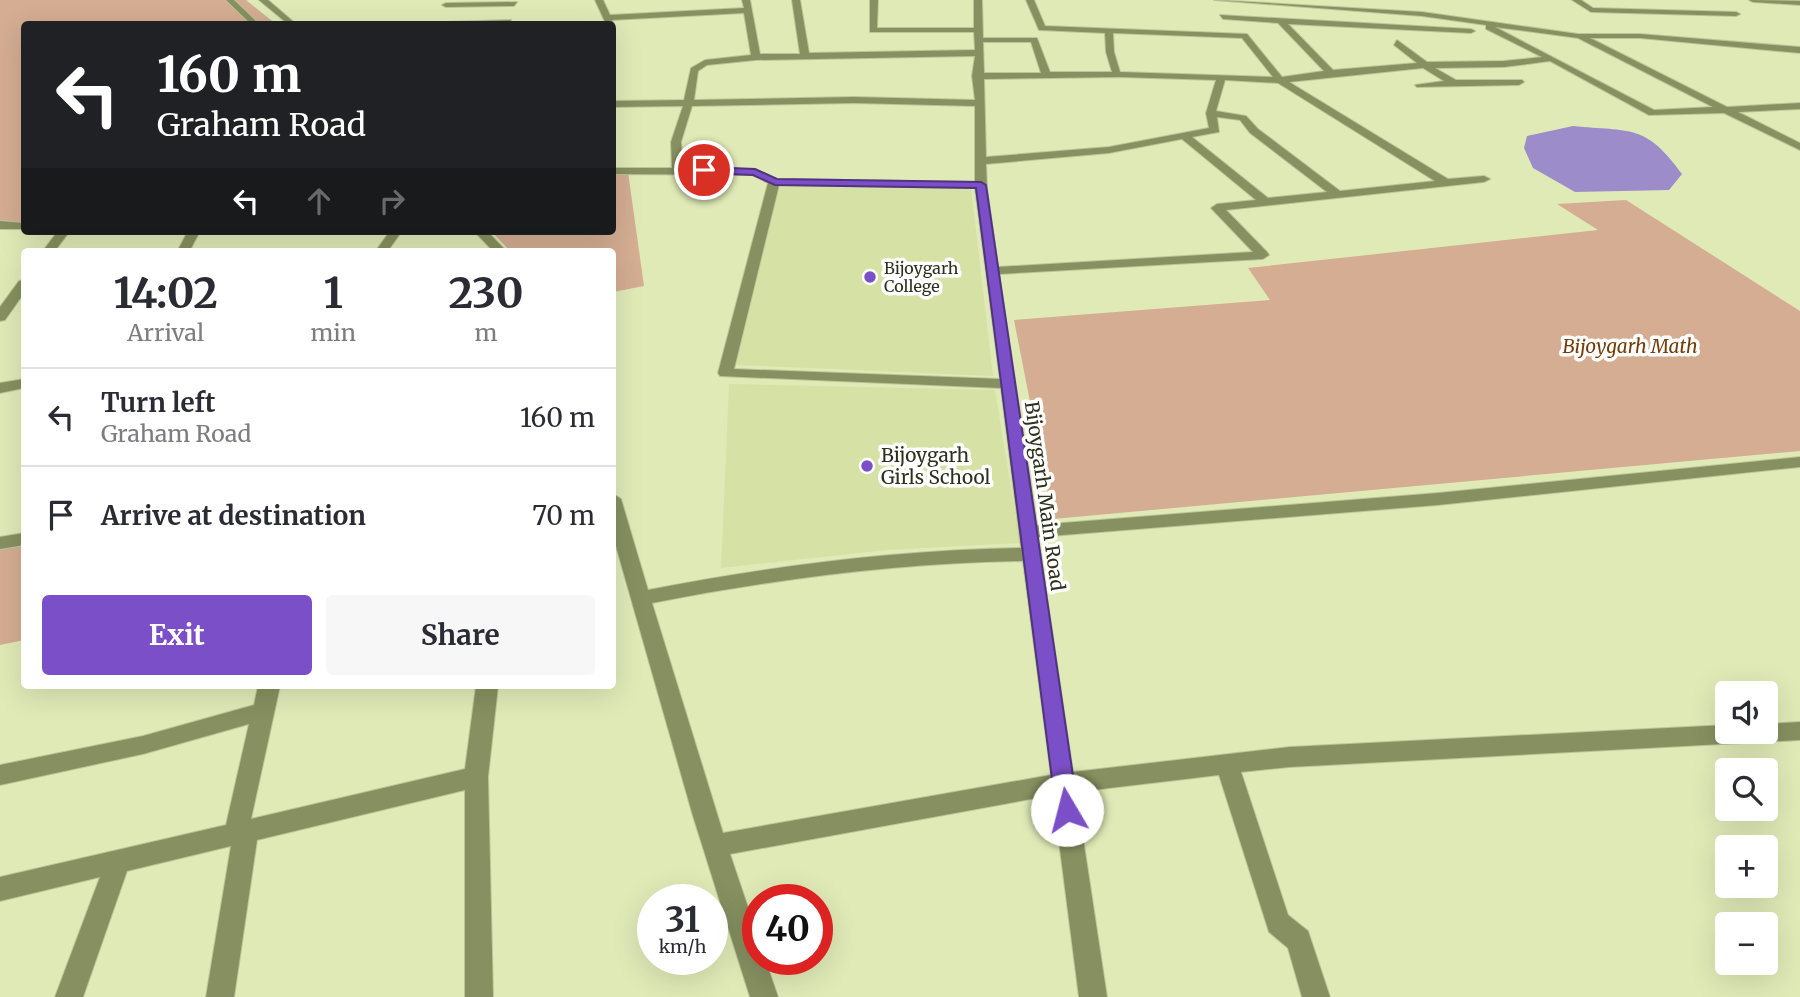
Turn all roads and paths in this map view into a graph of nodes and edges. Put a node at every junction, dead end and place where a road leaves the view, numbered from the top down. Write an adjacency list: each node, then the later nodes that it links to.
1 (230, 0): 22 (street)
2 (263, 0): 23 (street)
3 (600, 0): 25 (street)
4 (747, 0): 18 (street)
5 (796, 0): 38 (street)
6 (874, 0): 35 (street)
7 (978, 0): 35 (street, Bijoygarh Main Road)
8 (1030, 0): 29 (street)
9 (1220, 0): 15 (street); 21 (street)
10 (1576, 0): 19 (street)
11 (1753, 0): 13 (street)
12 (1637, 1): 19 (street)
13 (1788, 1): 17 (street)
14 (445, 2): 16 (street); 24 (street)
15 (1320, 3): 28 (street)
16 (514, 4)
17 (1800, 5)
18 (749, 10): 25 (street); 39 (street)
19 (1650, 12): 20 (street); 27 (street)
20 (1736, 14)
21 (1223, 17): 26 (street); 32 (street)
22 (252, 21)
23 (288, 21)
24 (445, 21)
25 (609, 21)
26 (1280, 21): 31 (street); 42 (street)
27 (1661, 21)
28 (1482, 22): 31 (street); 33 (street)
29 (1109, 30): 32 (street); 44 (street)
30 (1671, 30): 34 (street)
31 (1495, 32): 40 (street)
32 (1226, 34): 47 (street)
33 (1578, 36): 34 (street); 55 (street)
34 (1682, 38): 37 (street)
35 (977, 41): 38 (street); 43 (street); 45 (street, Bijoygarh Main Road)
36 (1396, 43): 41 (street)
37 (1800, 50)
38 (805, 56): 39 (street)
39 (756, 57): 51 (street)
40 (1552, 58): 41 (street); 55 (street)
41 (1425, 65): 42 (street); 49 (street)
42 (1332, 74): 47 (street)
43 (1046, 75): 44 (street); 45 (street)
44 (1117, 75): 46 (street)
45 (977, 76): 52 (street, Bijoygarh Main Road)
46 (1221, 78): 47 (street); 56 (street)
47 (1280, 80): 64 (street)
48 (1519, 82): 49 (street)
49 (1454, 83): 50 (street)
50 (1420, 85)
51 (689, 101): 52 (street); 53 (street); 60 (street)
52 (978, 103): 59 (street, Bijoygarh Main Road)
53 (616, 104)
54 (1800, 106): 55 (street)
55 (1724, 110): 58 (street)
56 (1211, 113): 57 (street); 66 (street)
57 (1184, 136): 59 (street); 67 (street)
58 (1800, 148)
59 (980, 161): 65 (street, Bijoygarh Main Road)
60 (678, 170): 61 (street); 63 (street)
61 (616, 171)
62 (1484, 178): 64 (street)
63 (775, 182): 65 (street); 76 (street)
64 (1446, 183): 66 (street)
65 (981, 185): 72 (street, Bijoygarh Main Road)
66 (1338, 195): 67 (street)
67 (1266, 202): 72 (street)
68 (0, 225): 69 (street)
69 (21, 226)
70 (484, 235): 71 (street)
71 (497, 248)
72 (992, 271): 76 (street, Bijoygarh Main Road)
73 (21, 288): 74 (street)
74 (0, 317)
75 (21, 384): 77 (street)
76 (1008, 384): 80 (street, Bijoygarh Main Road)
77 (0, 388)
78 (1800, 462): 80 (street)
79 (616, 513): 84 (street)
80 (1029, 533): 83 (street, Bijoygarh Main Road)
81 (21, 540): 82 (street)
82 (0, 543)
83 (1032, 554): 84 (street); 92 (street, Bijoygarh Main Road)
84 (641, 598): 94 (street)
85 (268, 689): 87 (street)
86 (487, 689): 91 (street)
87 (262, 712): 90 (street); 93 (street)
88 (1800, 731): 89 (street)
89 (1227, 764): 92 (street); 102 (street)
90 (0, 775)
91 (477, 777): 93 (street); 99 (street)
92 (1063, 783): 94 (street); 101 (street, Bijoygarh Main Road)
93 (241, 831): 95 (street); 98 (street)
94 (715, 846): 100 (street)
95 (118, 861): 96 (street); 97 (street)
96 (0, 889)
97 (69, 997)
98 (220, 997)
99 (479, 997)
100 (764, 997)
101 (1093, 997)
102 (1316, 997)

